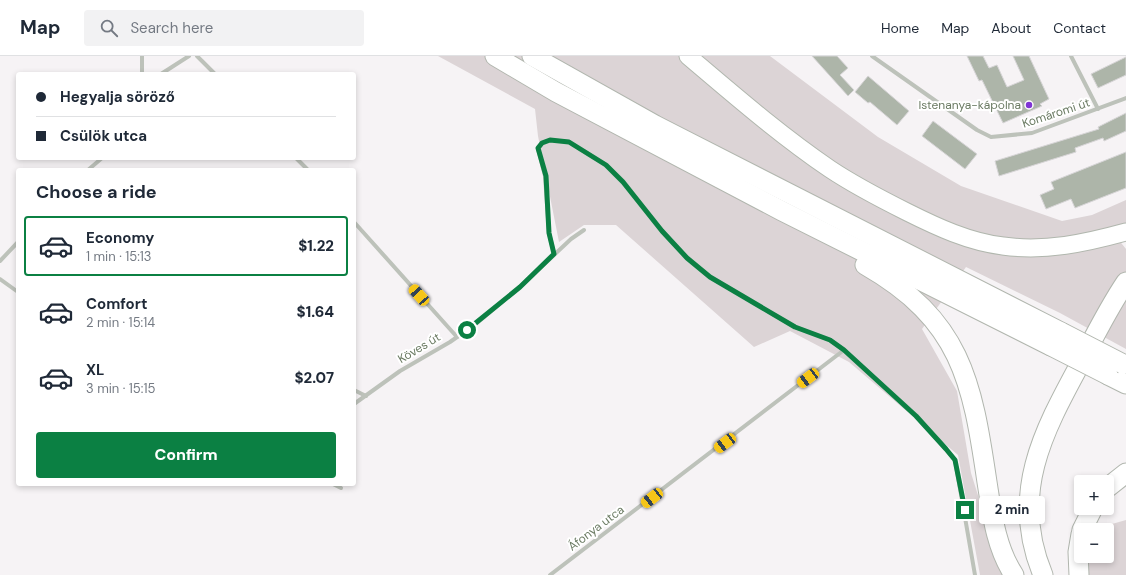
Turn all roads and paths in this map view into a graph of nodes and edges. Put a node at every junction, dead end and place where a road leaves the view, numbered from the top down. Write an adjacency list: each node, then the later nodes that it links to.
1 (142, 56): 9 (street)
2 (189, 56): 10 (street)
3 (197, 56): 11 (street)
4 (495, 56): 18 (highway)
5 (532, 56): 29 (highway)
6 (688, 56): 21 (main road)
7 (872, 56): 13 (street, Komáromi út)
8 (1071, 56): 13 (street)
9 (142, 72)
10 (164, 72)
11 (213, 72)
12 (1126, 98): 13 (street, Komáromi út)
13 (1098, 109)
14 (100, 160): 16 (street)
15 (298, 160): 17 (street)
16 (90, 168)
17 (306, 168)
18 (782, 211): 29 (highway); 43 (highway)
19 (356, 224): 28 (street)
20 (584, 230): 23 (street, Köves út)
21 (1126, 232)
22 (16, 244): 24 (street)
23 (554, 254): 28 (street, Köves út); 30 (street)
24 (0, 261)
25 (0, 279): 27 (street)
26 (1126, 282): 44 (highway)
27 (16, 291)
28 (457, 337): 34 (street, Köves út)
29 (1056, 339): 31 (highway, bridge); 32 (highway, bridge)
30 (844, 350): 41 (street, Áfonya utca); 42 (street)
31 (1125, 362)
32 (1126, 384)
33 (356, 391): 34 (street)
34 (366, 396): 35 (street, Köves út)
35 (356, 403)
36 (1126, 473): 37 (highway)
37 (1114, 482)
38 (337, 486): 39 (street)
39 (341, 488)
40 (1078, 563): 45 (highway)
41 (550, 575)
42 (975, 575)
43 (1014, 575)
44 (1043, 575)
45 (1079, 575)

